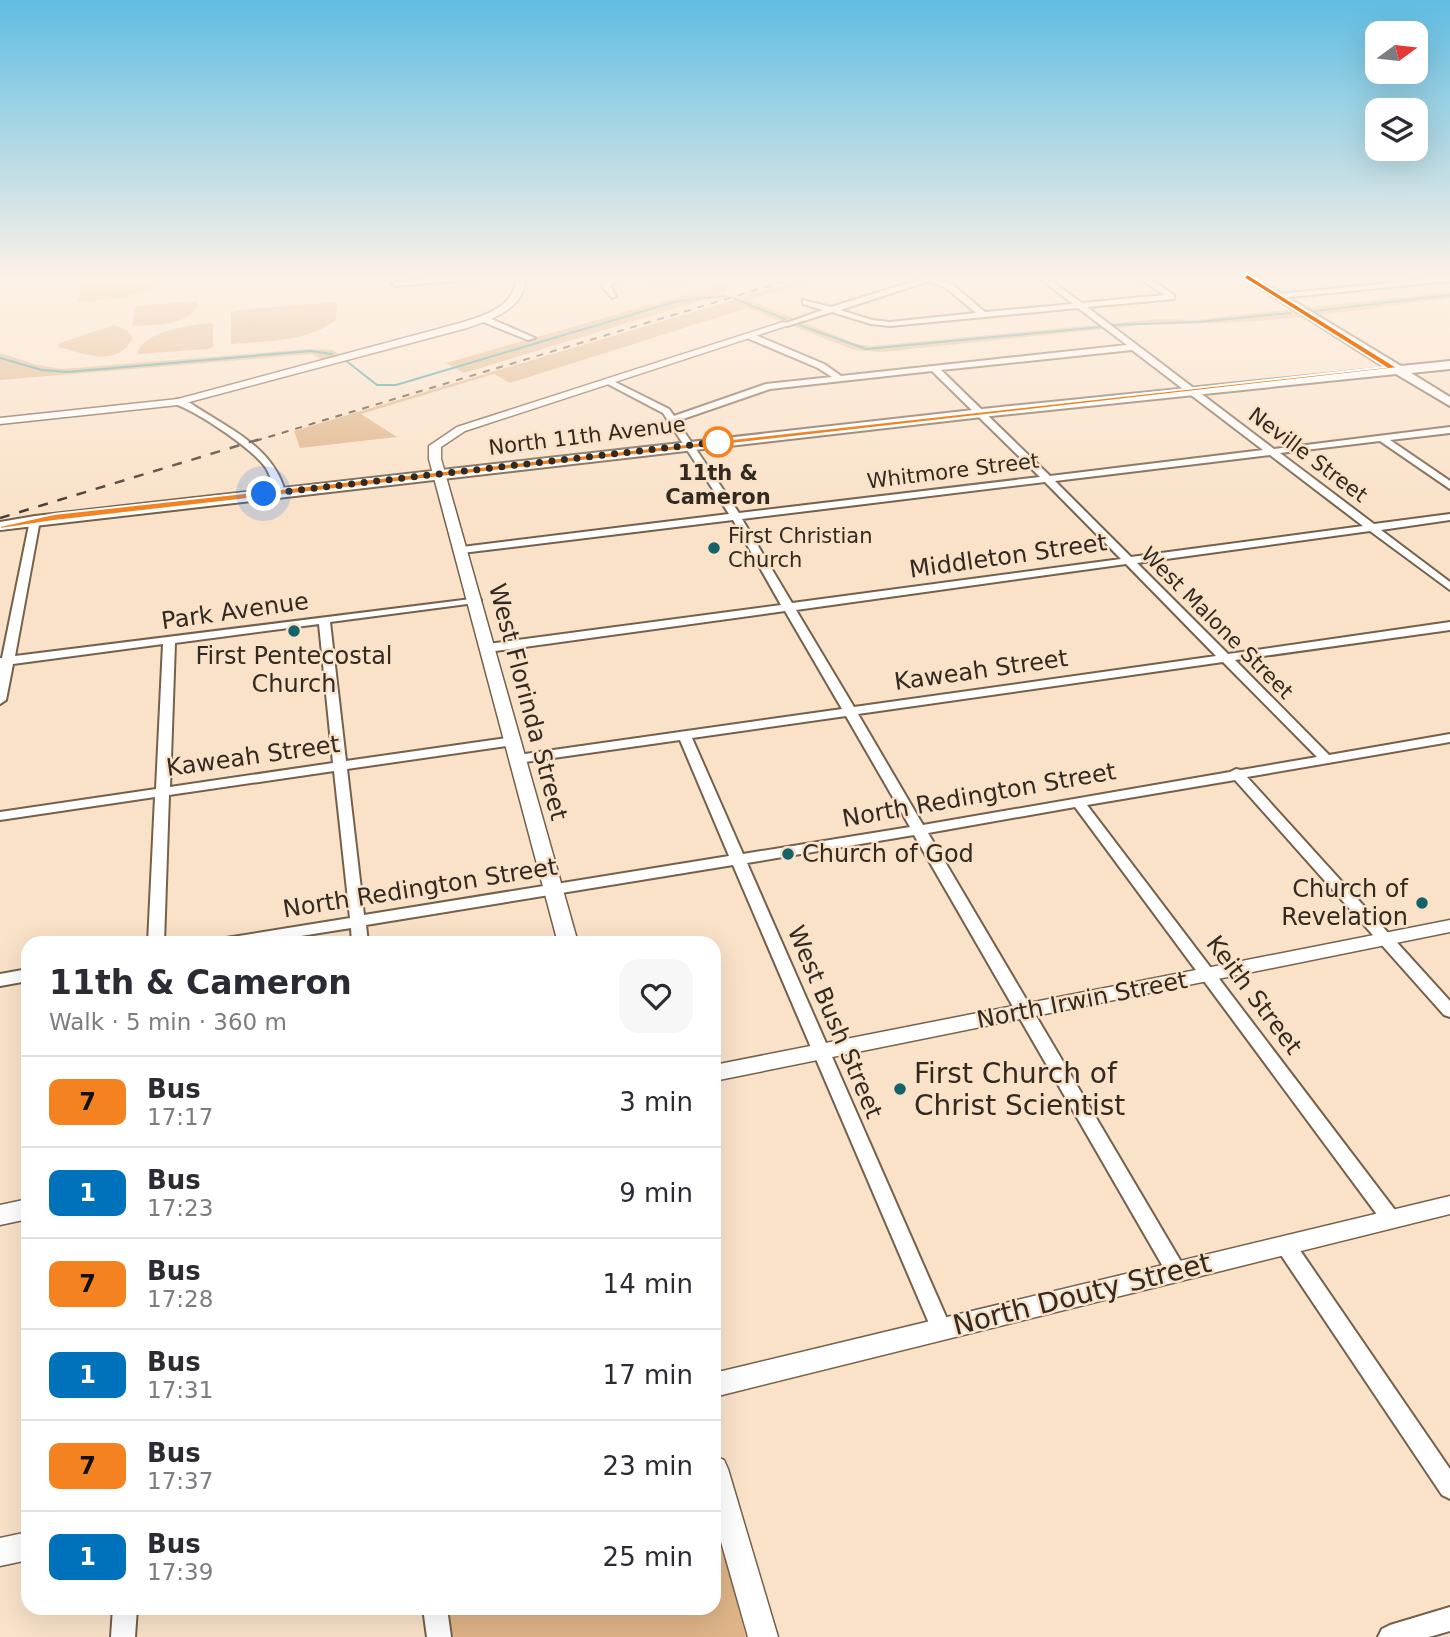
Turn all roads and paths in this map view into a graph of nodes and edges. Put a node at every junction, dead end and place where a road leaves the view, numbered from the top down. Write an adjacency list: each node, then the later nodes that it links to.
1 (357, 353): 13 (street)
2 (696, 353): 11 (street)
3 (791, 353): 10 (street)
4 (1077, 353): 8 (street)
5 (1141, 353): 12 (street, Neville Street)
6 (1371, 353): 9 (main road)
7 (1450, 362): 9 (main road, North 11th Avenue)
8 (933, 367): 10 (street); 15 (street, West Malone Street)
9 (1394, 368): 12 (main road, North 11th Avenue); 14 (main road)
10 (838, 377): 16 (street)
11 (608, 382): 16 (street); 22 (street, West Florinda Street)
12 (1191, 391): 15 (main road, North 11th Avenue); 21 (street, Neville Street)
13 (178, 402): 17 (street); 25 (street)
14 (1450, 402)
15 (982, 413): 20 (main road, North 11th Avenue); 23 (street, West Malone Street)
16 (672, 419): 20 (street)
17 (0, 421)
18 (1450, 430): 19 (street, Whitmore Street)
19 (1381, 438): 21 (street, Whitmore Street); 24 (street)
20 (689, 445): 22 (main road, North 11th Avenue); 26 (street)
21 (1271, 452): 23 (street, Whitmore Street); 31 (street, Neville Street)
22 (440, 474): 25 (main road, North 11th Avenue); 32 (street, West Florinda Street)
23 (1047, 479): 26 (street, Whitmore Street); 33 (street, West Malone Street)
24 (1450, 486)
25 (280, 492): 29 (main road, North 11th Avenue)
26 (736, 516): 32 (street, Whitmore Street); 36 (street)
27 (1450, 517): 31 (street, Middleton Street)
28 (0, 520): 29 (main road, North 11th Avenue)
29 (35, 520): 30 (main road, North 11th Avenue); 42 (street)
30 (0, 526)
31 (1371, 528): 33 (street, Middleton Street); 34 (street, Neville Street)
32 (461, 550): 35 (street, West Florinda Street)
33 (1129, 561): 36 (street, Middleton Street); 41 (street, West Malone Street)
34 (1450, 587)
35 (475, 600): 37 (street, Park Avenue); 40 (street, West Florinda Street)
36 (789, 607): 40 (street, Middleton Street); 44 (street)
37 (324, 620): 39 (street, Park Avenue); 50 (street)
38 (1450, 626): 41 (street, Kaweah Street)
39 (170, 640): 42 (street, Park Avenue); 52 (street)
40 (488, 648): 47 (street, West Florinda Street)
41 (1225, 658): 44 (street, Kaweah Street); 48 (street, West Malone Street)
42 (4, 662): 43 (street)
43 (0, 700)
44 (850, 711): 45 (street, Kaweah Street); 55 (street)
45 (684, 735): 49 (street, Kaweah Street); 56 (street, West Bush Street)
46 (1450, 738): 48 (street, North Redington Street)
47 (513, 741): 49 (street, West Florinda Street); 50 (street, Kaweah Street)
48 (1325, 758): 51 (street, North Redington Street)
49 (518, 759): 57 (street, West Florinda Street)
50 (341, 766): 52 (street, Kaweah Street); 58 (street)
51 (1236, 773): 53 (street, North Redington Street); 64 (street)
52 (163, 792): 54 (street, Kaweah Street); 60 (street)
53 (1077, 801): 55 (street, North Redington Street); 65 (street, Keith Street)
54 (0, 816)
55 (920, 830): 56 (street, North Redington Street); 68 (street)
56 (738, 860): 57 (street, North Redington Street); 70 (street, West Bush Street)
57 (554, 890): 58 (street, North Redington Street); 63 (street, West Florinda Street)
58 (358, 922): 61 (street, North Redington Street); 62 (street)
59 (1450, 926): 64 (street, North Irwin Street)
60 (156, 936)
61 (270, 936)
62 (359, 936)
63 (566, 936)
64 (1385, 939): 65 (street, North Irwin Street); 69 (street)
65 (1208, 975): 68 (street, North Irwin Street); 75 (street, Keith Street)
66 (21, 976): 67 (street)
67 (0, 979)
68 (1025, 1011): 70 (street, North Irwin Street); 77 (street)
69 (1450, 1011)
70 (822, 1052): 71 (street, North Irwin Street); 78 (street, West Bush Street)
71 (721, 1072)
72 (1450, 1205): 75 (street, North Douty Street)
73 (21, 1210): 74 (street)
74 (0, 1215)
75 (1391, 1219): 76 (street, North Douty Street)
76 (1286, 1245): 77 (street, North Douty Street); 80 (street)
77 (1176, 1271): 78 (street, North Douty Street)
78 (942, 1328): 79 (street, North Douty Street)
79 (721, 1383)
80 (1450, 1488)
81 (721, 1494): 89 (street)
82 (21, 1548): 83 (street)
83 (0, 1552)
84 (125, 1615): 87 (street)
85 (436, 1615): 88 (street)
86 (1450, 1619): 90 (street)
87 (123, 1637)
88 (439, 1637)
89 (762, 1637)
90 (1390, 1637)

